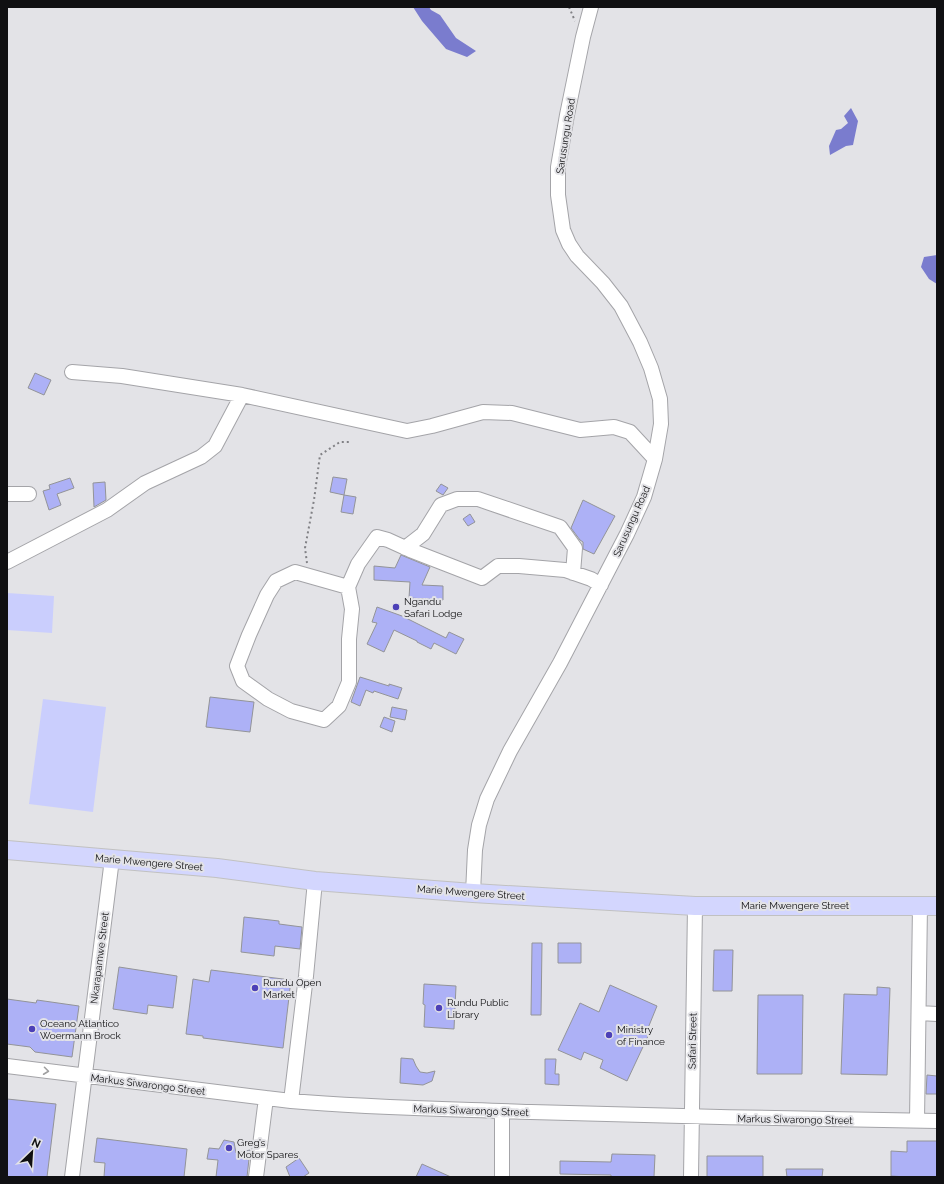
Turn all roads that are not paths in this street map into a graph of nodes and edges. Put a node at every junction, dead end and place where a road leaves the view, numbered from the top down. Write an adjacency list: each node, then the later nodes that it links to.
1 (591, 7): 4 (street, Sarusungu Road)
2 (72, 372): 3 (street)
3 (242, 395): 4 (street); 8 (street)
4 (655, 459): 10 (street, Sarusungu Road)
5 (7, 494): 6 (street)
6 (29, 494)
7 (405, 548): 9 (street); 9 (street); 11 (street)
8 (7, 562)
9 (573, 573): 10 (street)
10 (601, 585): 15 (street, Sarusungu Road)
11 (348, 587): 11 (street)
12 (7, 850): 13 (main road, Marie Mwengere Street)
13 (112, 859): 14 (main road, Marie Mwengere Street); 21 (street, Nkarapamwe Street)
14 (315, 881): 15 (main road, Marie Mwengere Street); 23 (street)
15 (473, 893): 17 (main road, Marie Mwengere Street)
16 (929, 905): 17 (main road, Marie Mwengere Street); 18 (street)
17 (695, 906): 25 (street, Safari Street)
18 (919, 1014): 19 (street); 26 (street)
19 (937, 1014)
20 (7, 1066): 21 (street, Markus Siwarongo Street, one-way to 21)
21 (84, 1076): 22 (street, Markus Siwarongo Street); 28 (street, Nkarapamwe Street)
22 (266, 1098): 23 (street, Markus Siwarongo Street); 29 (street)
23 (291, 1101): 24 (street, Markus Siwarongo Street)
24 (502, 1111): 25 (street, Markus Siwarongo Street); 30 (street)
25 (691, 1117): 26 (street, Markus Siwarongo Street); 31 (street, Safari Street)
26 (917, 1121): 27 (street, Markus Siwarongo Street)
27 (937, 1121)
28 (72, 1177)
29 (256, 1177)
30 (502, 1177)
31 (691, 1177)

